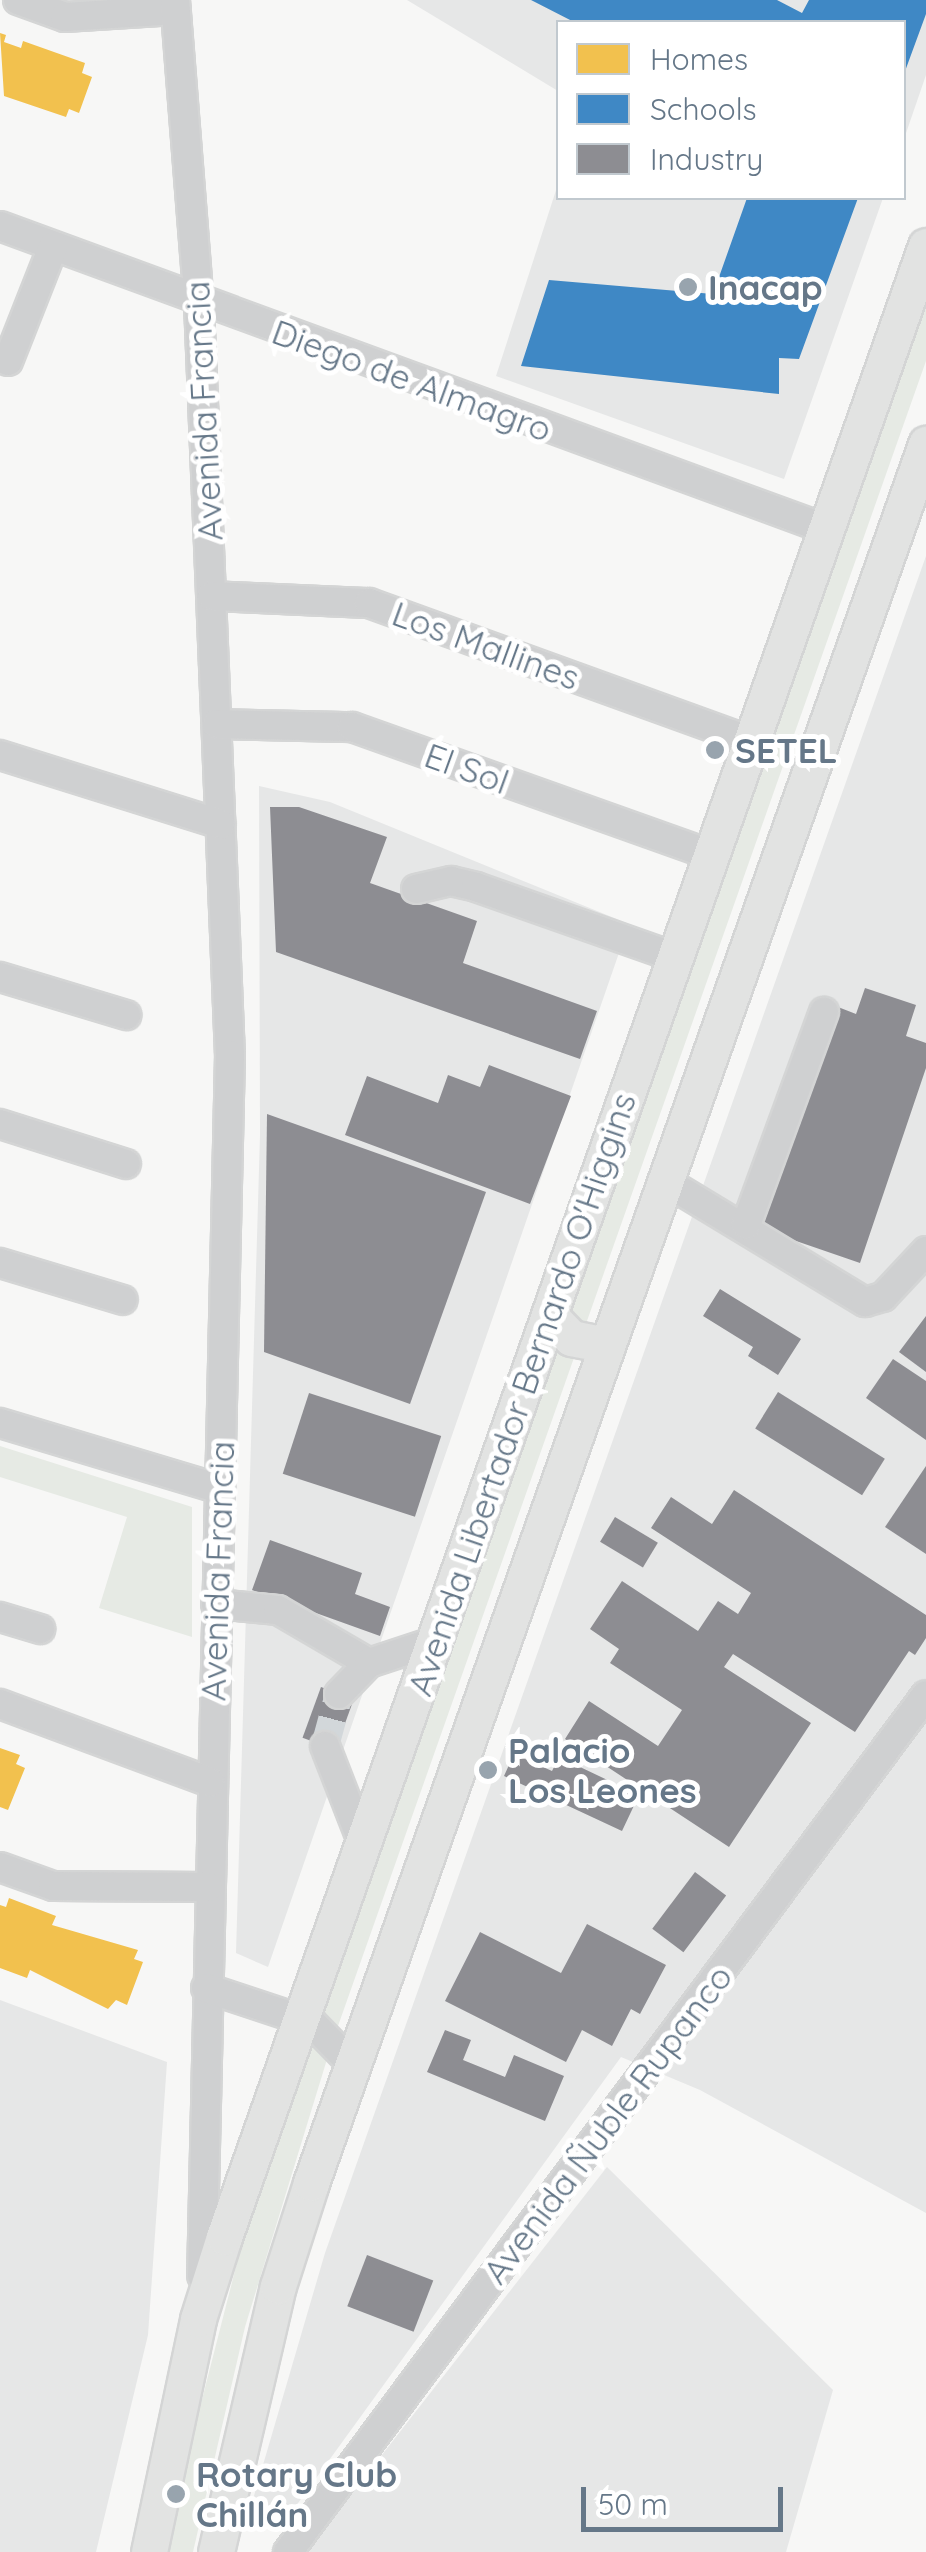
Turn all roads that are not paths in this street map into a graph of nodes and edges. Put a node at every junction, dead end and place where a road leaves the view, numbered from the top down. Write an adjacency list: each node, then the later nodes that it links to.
1 (18, 0): 2 (street)
2 (175, 5): 6 (street, Avenida Francia)
3 (0, 226): 5 (street, Diego de Almagro)
4 (926, 246): 9 (main road, Avenida Libertador Bernardo O'Higgins)
5 (53, 247): 6 (street, Diego de Almagro); 7 (street)
6 (198, 304): 9 (street, Diego de Almagro); 10 (street, Avenida Francia)
7 (8, 361)
8 (926, 444): 23 (main road, Avenida Libertador Bernardo O'Higgins)
9 (826, 528): 12 (main road, Avenida Libertador Bernardo O'Higgins)
10 (212, 596): 11 (street, Avenida Francia); 12 (street, Los Mallines)
11 (216, 724): 14 (street, Avenida Francia); 15 (street, El Sol)
12 (751, 740): 15 (main road, Avenida Libertador Bernardo O'Higgins)
13 (0, 755): 14 (street)
14 (220, 824): 31 (street, Avenida Francia)
15 (711, 855): 17 (main road, Avenida Libertador Bernardo O'Higgins)
16 (416, 889): 17 (street)
17 (674, 957): 28 (main road, Avenida Libertador Bernardo O'Higgins)
18 (0, 977): 20 (street)
19 (824, 1012): 24 (street)
20 (126, 1015)
21 (0, 1124): 22 (street)
22 (126, 1164)
23 (665, 1181): 24 (street); 29 (main road, Avenida Libertador Bernardo O'Higgins)
24 (746, 1225): 25 (street)
25 (926, 1251)
26 (0, 1264): 27 (street)
27 (123, 1300)
28 (548, 1315): 29 (main road); 35 (main road, Avenida Libertador Bernardo O'Higgins)
29 (607, 1346): 47 (main road, Avenida Libertador Bernardo O'Higgins)
30 (0, 1423): 31 (street)
31 (220, 1489): 32 (street, Avenida Francia)
32 (216, 1604): 36 (street); 41 (street, Avenida Francia)
33 (0, 1617): 34 (street)
34 (40, 1630)
35 (433, 1642): 36 (street); 42 (main road, Avenida Libertador Bernardo O'Higgins)
36 (369, 1663): 37 (street)
37 (339, 1694)
38 (926, 1696): 51 (street, Avenida Ñuble Rupanco)
39 (0, 1704): 41 (street)
40 (325, 1746): 42 (street)
41 (210, 1782): 44 (street, Avenida Francia)
42 (362, 1841): 46 (main road, Avenida Libertador Bernardo O'Higgins)
43 (0, 1866): 44 (street)
44 (208, 1887): 45 (street, Avenida Francia)
45 (206, 1988): 46 (street); 48 (street, Avenida Francia)
46 (300, 2018): 47 (street); 48 (main road, Avenida Libertador Bernardo O'Higgins)
47 (352, 2064): 50 (main road, Avenida Libertador Bernardo O'Higgins)
48 (198, 2319): 49 (main road, Avenida Libertador Bernardo O'Higgins)
49 (148, 2552)
50 (216, 2552)
51 (288, 2552)

